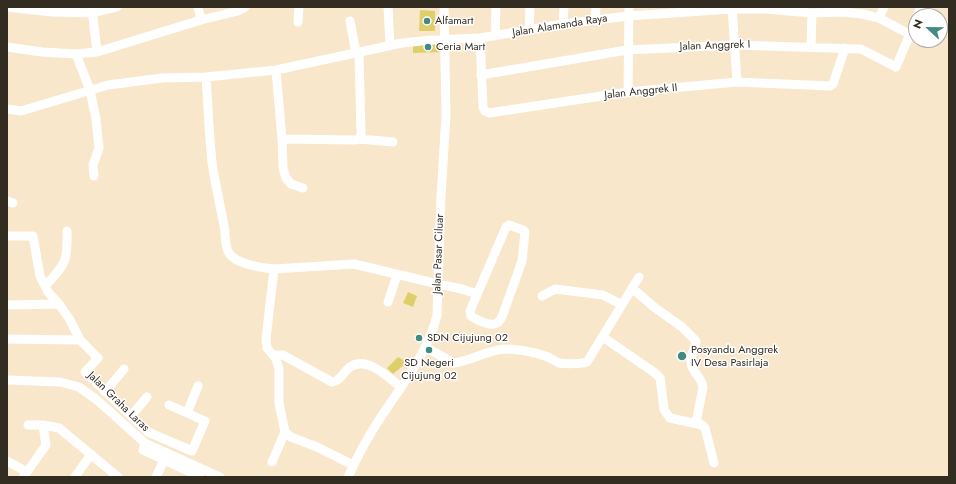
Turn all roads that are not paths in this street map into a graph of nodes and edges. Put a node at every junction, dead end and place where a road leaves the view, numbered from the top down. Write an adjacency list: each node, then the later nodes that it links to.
1 (9, 7): 17 (street)
2 (117, 7): 17 (street)
3 (198, 7): 22 (street)
4 (299, 7): 25 (street)
5 (388, 7): 33 (street)
6 (444, 7): 31 (street, Jalan Pasar Ciluar)
7 (496, 7): 29 (street)
8 (530, 7): 27 (street)
9 (564, 7): 26 (street)
10 (596, 7): 24 (street)
11 (884, 7): 21 (street)
12 (240, 8): 22 (street)
13 (732, 8): 14 (street, Jalan Alamanda Raya); 15 (street, Jalan Alamanda Raya); 34 (street)
14 (765, 8): 19 (street, Jalan Alamanda Raya)
15 (697, 9): 18 (street, Jalan Alamanda Raya)
16 (844, 9): 19 (street, Jalan Alamanda Raya); 21 (street, Jalan Alamanda Raya)
17 (92, 10): 39 (street)
18 (664, 10): 20 (street, Jalan Alamanda Raya)
19 (808, 10): 36 (street)
20 (628, 11): 24 (street, Jalan Alamanda Raya); 38 (street)
21 (879, 18): 28 (street, Jalan Alamanda Raya)
22 (201, 20): 39 (street)
23 (350, 20): 40 (street)
24 (595, 20): 26 (street, Jalan Alamanda Raya)
25 (298, 22)
26 (563, 24): 27 (street, Jalan Alamanda Raya)
27 (529, 30): 29 (street, Jalan Alamanda Raya)
28 (908, 33)
29 (495, 36): 30 (street, Jalan Alamanda Raya)
30 (480, 38): 31 (street, Jalan Alamanda Raya); 43 (street, Jalan Anggrek II)
31 (444, 40): 33 (street, Jalan Alamanda Raya); 60 (street, Jalan Pasar Ciluar)
32 (908, 41): 37 (street, Jalan Anggrek I)
33 (390, 45): 40 (street, Jalan Alamanda Raya)
34 (734, 45): 36 (street, Jalan Anggrek I); 38 (street, Jalan Anggrek I); 45 (street)
35 (7, 47): 41 (street)
36 (811, 47): 37 (street, Jalan Anggrek I)
37 (845, 48): 45 (street, Jalan Anggrek II)
38 (627, 50): 43 (street, Jalan Anggrek I); 47 (street)
39 (97, 52): 41 (street)
40 (358, 52): 42 (street, Jalan Alamanda Raya); 50 (street)
41 (76, 54): 46 (street)
42 (276, 70): 44 (street, Jalan Alamanda Raya); 49 (street)
43 (481, 75): 47 (street, Jalan Anggrek II)
44 (206, 77): 46 (street, Jalan Alamanda Raya); 57 (street)
45 (737, 82): 47 (street, Jalan Anggrek II)
46 (90, 90): 48 (street, Jalan Alamanda Raya); 52 (street)
47 (628, 92)
48 (7, 109)
49 (282, 139): 50 (street); 53 (street)
50 (359, 139): 51 (street)
51 (393, 142)
52 (94, 176)
53 (303, 188)
54 (66, 231): 61 (street)
55 (7, 236): 56 (street); 61 (street)
56 (7, 246)
57 (274, 269): 58 (street); 73 (street)
58 (397, 275): 60 (street); 65 (street)
59 (639, 277): 62 (street)
60 (438, 284): 63 (street); 72 (street, Jalan Pasar Ciluar)
61 (46, 285): 66 (street)
62 (632, 288): 68 (street); 83 (street)
63 (477, 294): 63 (street)
64 (542, 296): 68 (street)
65 (388, 302)
66 (59, 304): 67 (street); 71 (street)
67 (7, 305)
68 (622, 305): 69 (street)
69 (603, 337): 72 (street); 83 (street)
70 (7, 339): 71 (street)
71 (80, 340): 78 (street, Jalan Graha Laras)
72 (425, 346): 77 (street, Jalan Pasar Ciluar)
73 (273, 355): 77 (street); 87 (street)
74 (124, 369): 78 (street)
75 (7, 380): 88 (street, Jalan Graha Laras)
76 (198, 386): 81 (street)
77 (401, 387): 95 (street, Jalan Pasar Ciluar)
78 (105, 392): 82 (street, Jalan Graha Laras)
79 (147, 397): 82 (street)
80 (169, 405): 81 (street, Jalan Graha Laras)
81 (187, 413): 82 (street, Jalan Graha Laras)
82 (131, 416)
83 (696, 424): 94 (street)
84 (28, 425): 85 (street)
85 (42, 426): 86 (street); 89 (street)
86 (59, 428): 89 (street); 90 (street)
87 (285, 432): 93 (street); 95 (street)
88 (145, 443): 91 (street); 101 (street, Jalan Graha Laras)
89 (46, 445): 96 (street)
90 (91, 454): 98 (street); 99 (street)
91 (164, 460): 97 (street); 100 (street)
92 (7, 461): 96 (street)
93 (272, 462)
94 (714, 463)
95 (353, 465): 102 (street, Jalan Pasar Ciluar)
96 (25, 475)
97 (196, 476)
98 (75, 477)
99 (118, 477)
100 (156, 477)
101 (220, 477)
102 (348, 477)

